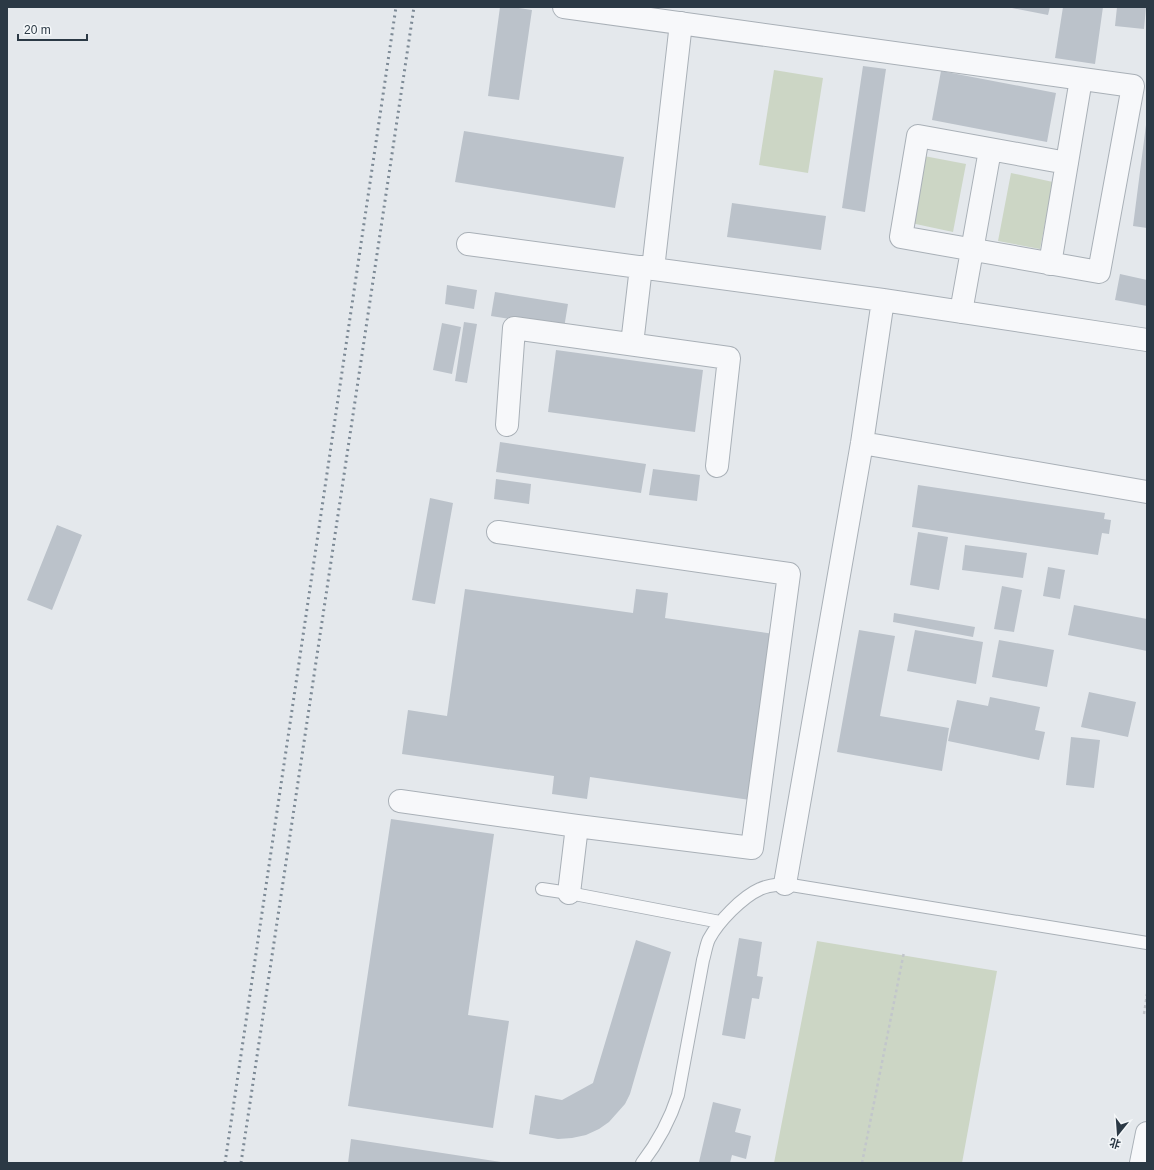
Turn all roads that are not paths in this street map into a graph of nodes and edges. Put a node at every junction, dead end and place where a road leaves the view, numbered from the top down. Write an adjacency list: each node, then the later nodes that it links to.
1 (564, 7): 2 (street)
2 (681, 23): 3 (street); 9 (street)
3 (1081, 79): 5 (street); 8 (street)
4 (990, 150): 5 (street); 7 (street); 7 (street)
5 (1067, 163): 8 (street)
6 (468, 244): 9 (street)
7 (972, 250): 8 (street); 11 (street)
8 (1050, 264)
9 (647, 268): 10 (street); 13 (street)
10 (882, 300): 11 (street); 15 (street)
11 (961, 312): 12 (street)
12 (1147, 340)
13 (632, 344): 14 (street); 16 (street)
14 (507, 425)
15 (862, 443): 17 (street); 21 (street)
16 (717, 466)
17 (1147, 492)
18 (498, 532): 20 (street)
19 (400, 801): 20 (street)
20 (577, 826): 23 (street)
21 (785, 884): 24 (lane); 25 (lane)
22 (542, 889): 23 (lane)
23 (569, 893): 24 (lane)
24 (720, 922): 27 (lane)
25 (1147, 943)
26 (1147, 1133): 28 (street)
27 (642, 1163)
28 (1141, 1163)

